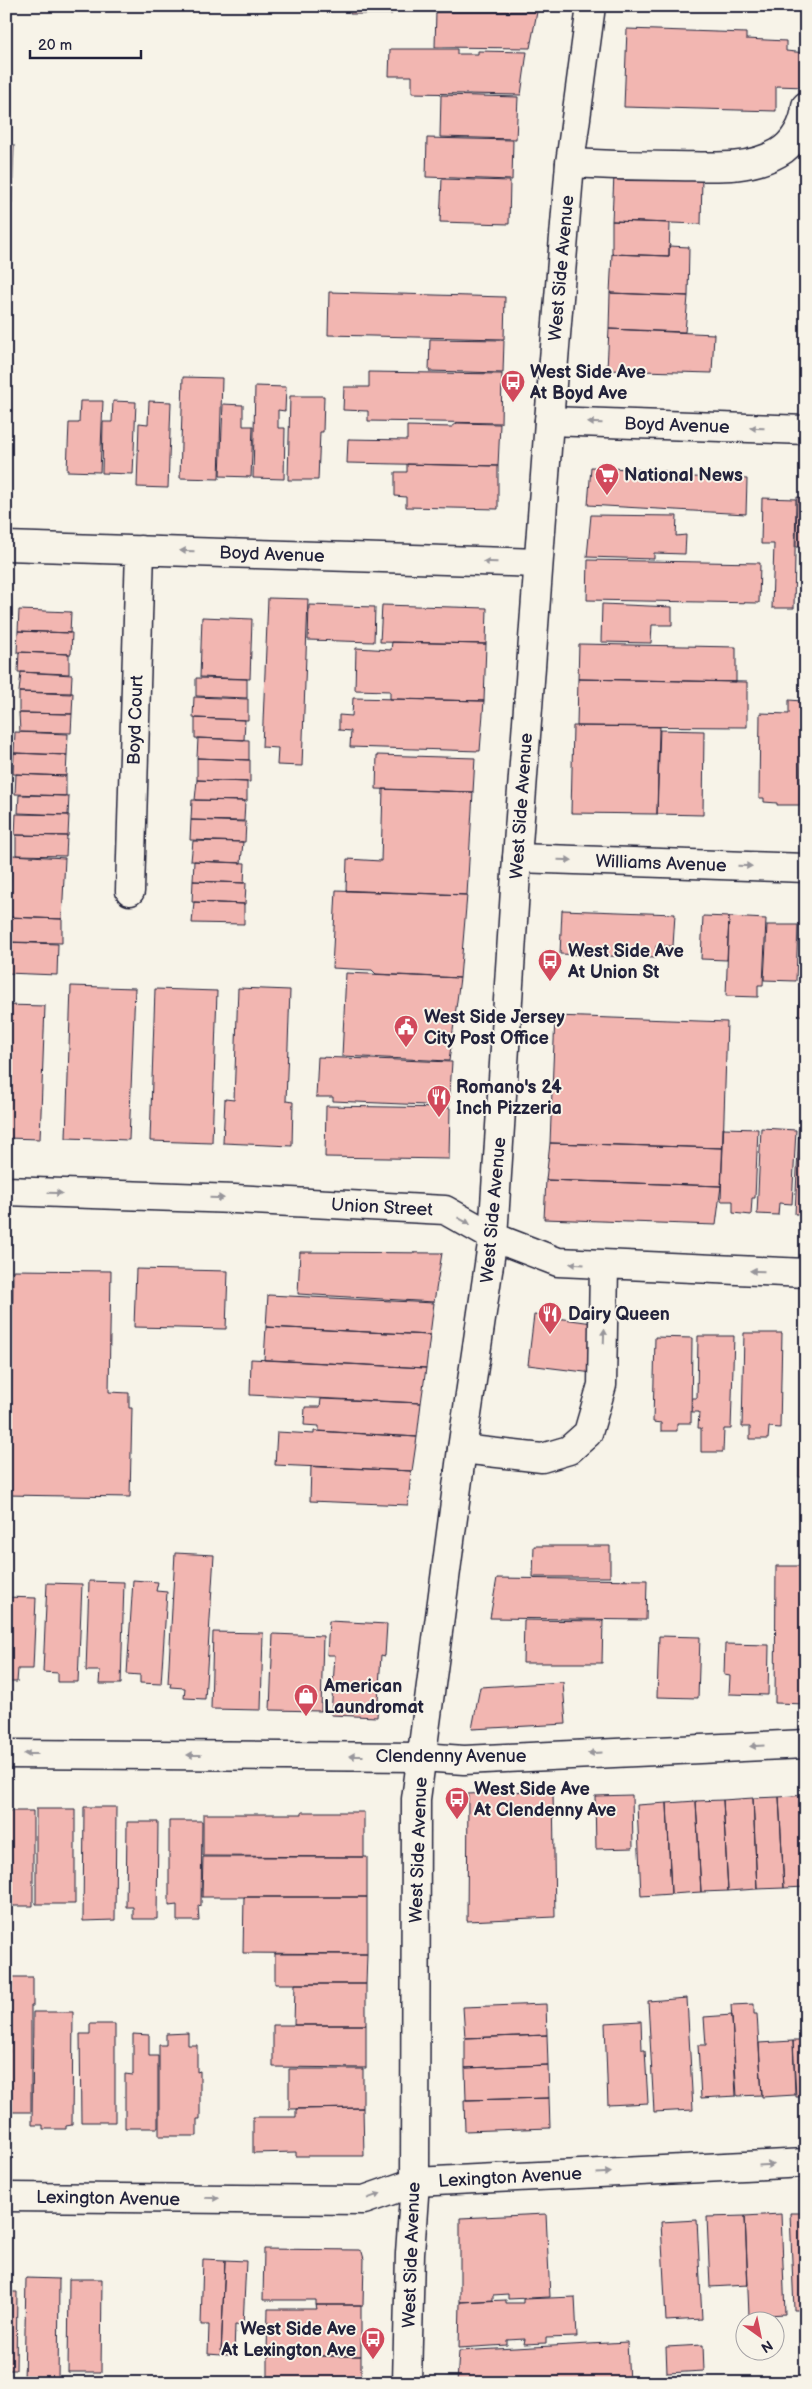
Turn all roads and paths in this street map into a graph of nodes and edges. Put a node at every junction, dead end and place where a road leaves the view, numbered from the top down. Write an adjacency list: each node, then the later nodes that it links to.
1 (591, 6): 3 (street, West Side Avenue)
2 (806, 106): 3 (street)
3 (570, 163): 4 (street, West Side Avenue)
4 (548, 421): 5 (street, Boyd Avenue, one-way to 4); 8 (street, West Side Avenue)
5 (806, 430)
6 (6, 546): 7 (street, Boyd Avenue)
7 (140, 550): 8 (street, Boyd Avenue, one-way to 7); 11 (street, Boyd Court)
8 (538, 563): 9 (street, West Side Avenue)
9 (517, 858): 10 (street, Williams Avenue, one-way to 10); 13 (street, West Side Avenue)
10 (806, 868)
11 (130, 891)
12 (6, 1191): 13 (street, Union Street, one-way to 13)
13 (493, 1237): 14 (street, Union Street, one-way to 13); 16 (street, West Side Avenue)
14 (604, 1266): 15 (street, Union Street, one-way to 14); 16 (street, one-way to 14)
15 (806, 1272)
16 (462, 1449): 19 (street, West Side Avenue)
17 (806, 1744): 19 (street, Clendenny Avenue, one-way to 19)
18 (6, 1754): 19 (street, Clendenny Avenue, one-way to 18)
19 (422, 1757): 21 (street, West Side Avenue)
20 (806, 2163): 21 (street, Lexington Avenue, one-way to 20)
21 (414, 2182): 22 (street, Lexington Avenue, one-way to 21); 23 (street, West Side Avenue)
22 (6, 2197)
23 (407, 2383)

